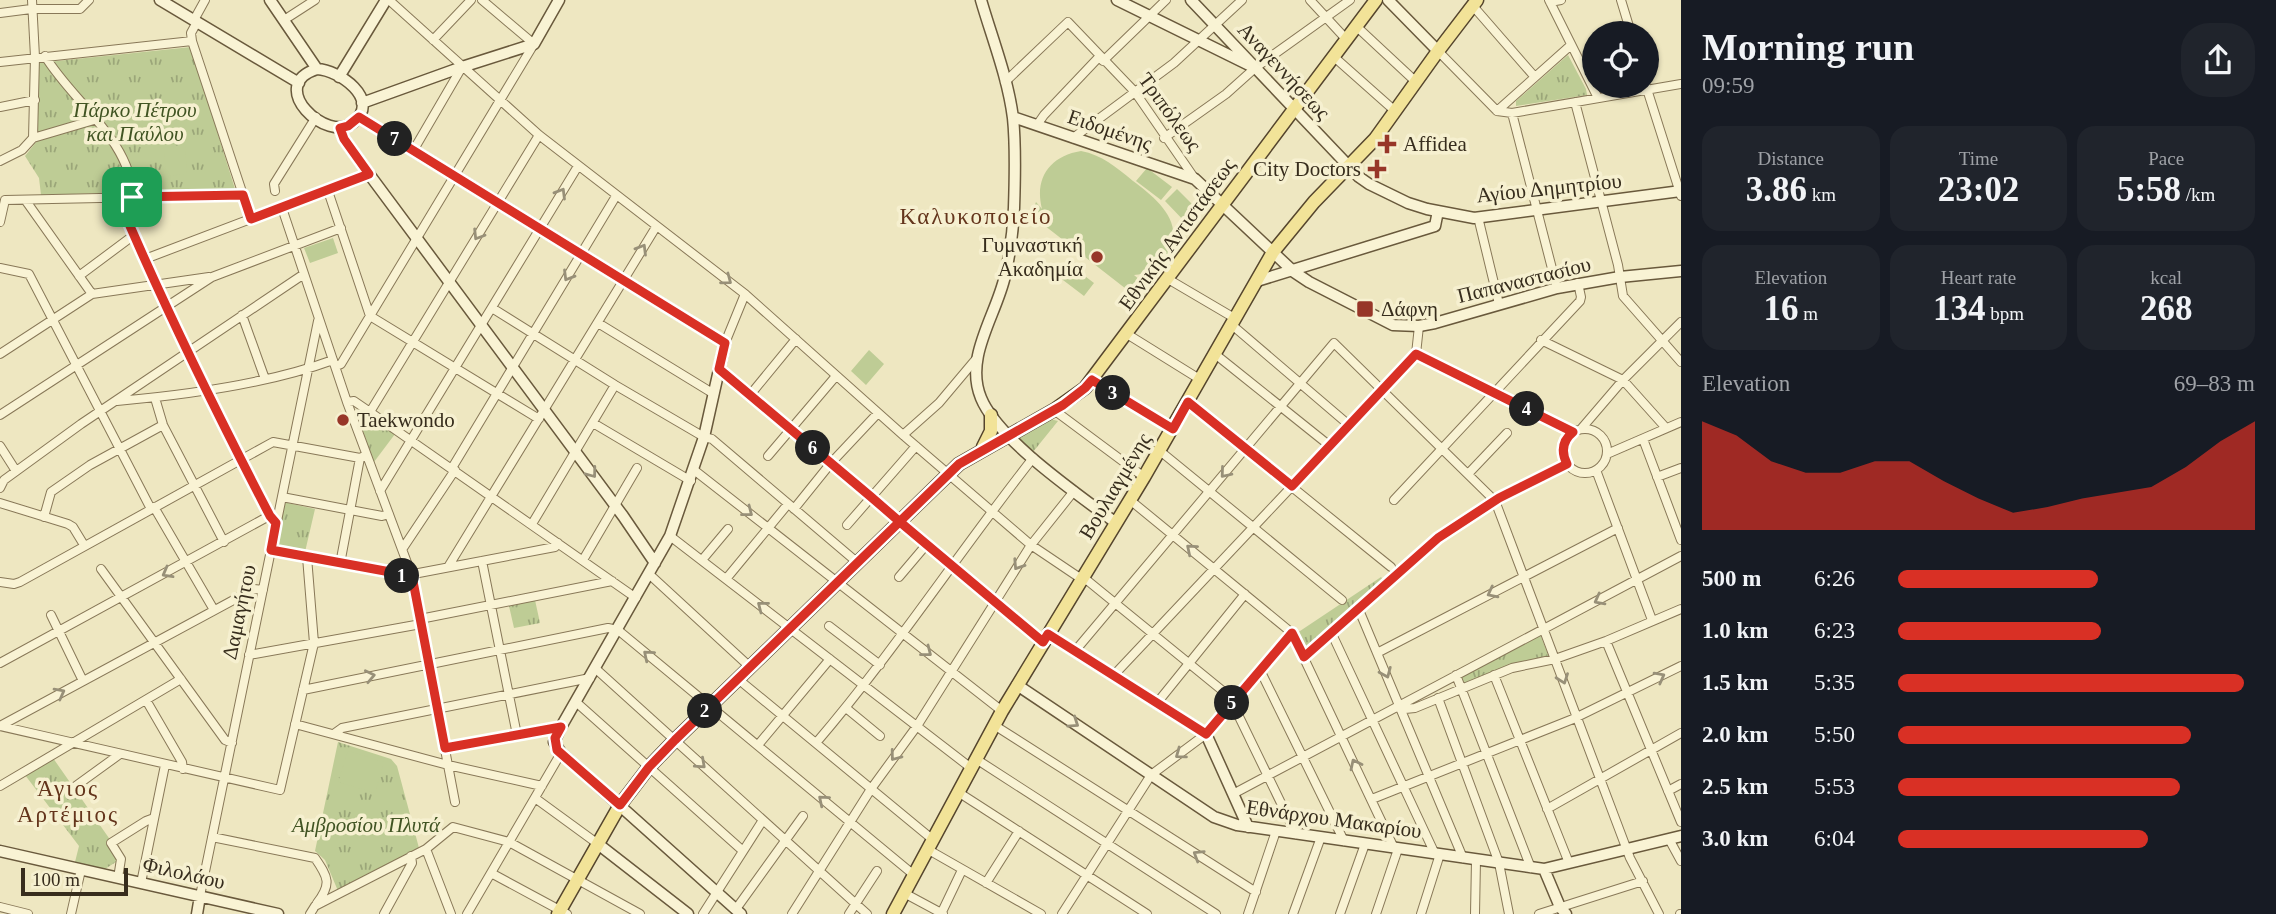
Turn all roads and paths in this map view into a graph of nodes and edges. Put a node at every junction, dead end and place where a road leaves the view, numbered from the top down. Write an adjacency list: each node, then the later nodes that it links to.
1 (89, 0): 23 (street)
2 (160, 0): 28 (street)
3 (205, 0): 28 (street)
4 (270, 0): 27 (street)
5 (314, 0): 27 (street)
6 (387, 0): 33 (street); 48 (street)
7 (471, 0): 33 (street)
8 (482, 0): 36 (street)
9 (559, 0): 36 (street)
10 (981, 0): 49 (street)
11 (1117, 0): 25 (street)
12 (1166, 0): 25 (street)
13 (1191, 0): 30 (street, Αναγεννήσεως)
14 (1241, 0): 30 (street)
15 (1310, 0): 26 (street)
16 (1350, 0): 26 (street)
17 (1376, 0): 31 (main road, Εθνικής Αντιστάσεως)
18 (1388, 0): 38 (street)
19 (1561, 0): 21 (street)
20 (1621, 0): 29 (street)
21 (1549, 1): 37 (street)
22 (1475, 3): 38 (main road, Βουλιαγμένης); 47 (street)
23 (32, 5): 24 (street); 41 (street)
24 (0, 13)
25 (1150, 16): 34 (street); 42 (street)
26 (1325, 16): 32 (street); 45 (street)
27 (284, 20): 46 (street)
28 (195, 21): 35 (street); 51 (street)
29 (1627, 21)
30 (1214, 25): 34 (street); 45 (street, Αναγεννήσεως)
31 (1356, 26): 32 (main road, Εθνικής Αντιστάσεως); 50 (street)
32 (1346, 39): 40 (main road, Εθνικής Αντιστάσεως)
33 (433, 40): 44 (street)
34 (1198, 40): 45 (street); 54 (street)
35 (192, 41): 39 (street); 87 (street)
36 (534, 44): 44 (street); 59 (street)
37 (1571, 45): 47 (street); 57 (street)
38 (1438, 51): 50 (main road, Βουλιαγμένης); 65 (street)
39 (45, 56): 41 (street); 70 (street)
40 (1333, 56): 63 (main road, Εθνικής Αντιστάσεως); 64 (street)
41 (34, 57): 43 (street); 58 (street)
42 (1101, 59): 49 (street, Τριπόλεως); 54 (street, Τριπόλεως); 71 (street)
43 (0, 62)
44 (462, 67): 59 (street); 61 (street); 77 (street)
45 (1255, 68): 63 (street, Αναγεννήσεως); 76 (street)
46 (317, 69): 48 (street); 51 (street)
47 (1534, 76): 65 (street)
48 (339, 77): 61 (street)
49 (1005, 82): 69 (street)
50 (1415, 82): 64 (main road, Βουλιαγμένης)
51 (299, 83): 67 (street)
52 (1681, 84): 53 (street)
53 (1659, 87)
54 (1135, 92): 75 (street); 76 (street, Τριπόλεως)
55 (1602, 98): 57 (street)
56 (1650, 98): 86 (street)
57 (1598, 99): 60 (street)
58 (35, 100): 62 (street); 74 (street)
59 (500, 102): 73 (street); 82 (street)
60 (1575, 102): 66 (street); 93 (street)
61 (362, 103): 68 (street)
62 (0, 107)
63 (1294, 109): 80 (street, Αναγεννήσεως); 95 (main road, Εθνικής Αντιστάσεως)
64 (1395, 111): 80 (main road, Βουλιαγμένης)
65 (1497, 111): 66 (street)
66 (1512, 113): 97 (street)
67 (316, 117): 72 (street); 84 (street)
68 (359, 117): 72 (street); 77 (street)
69 (1013, 117): 71 (street, Ειδομένης); 150 (street)
70 (94, 120): 74 (street); 90 (street)
71 (1038, 125): 75 (street, Ειδομένης)
72 (340, 128): 81 (street)
73 (539, 135): 79 (street); 94 (street)
74 (33, 138): 78 (street)
75 (1073, 138): 83 (street, Ειδομένης)
76 (1164, 138): 83 (street, Τριπόλεως)
77 (414, 151): 82 (street)
78 (0, 161)
79 (578, 166): 89 (street); 104 (street, one-way to 79)
80 (1350, 168): 98 (street, Αγίου Δημητρίου); 108 (main road, Βουλιαγμένης)
81 (369, 174): 85 (street); 106 (street)
82 (455, 176): 94 (street); 106 (street)
83 (1195, 179): 95 (street, Τριπόλεως)
84 (275, 191)
85 (328, 191): 96 (street); 103 (street)
86 (1681, 193): 93 (street, Αγίου Δημητρίου)
87 (243, 195): 90 (street); 100 (street)
88 (2, 196): 92 (street); 101 (street)
89 (616, 196): 102 (street); 109 (street)
90 (132, 197): 91 (street)
91 (118, 198): 92 (street); 105 (street)
92 (26, 201): 115 (street)
93 (1602, 202): 97 (street, Αγίου Δημητρίου); 116 (street)
94 (498, 203): 104 (street); 119 (street, one-way to 119)
95 (1223, 204): 108 (street, Τριπόλεως); 118 (main road, Εθνικής Αντιστάσεως)
96 (282, 208): 100 (street); 107 (street)
97 (1538, 209): 99 (street, Αγίου Δημητρίου); 124 (street)
98 (1438, 211): 99 (street, Αγίου Δημητρίου); 113 (street)
99 (1478, 218): 127 (street)
100 (251, 219): 110 (street)
101 (0, 222)
102 (656, 227): 120 (street, one-way to 102); 126 (street, one-way to 126)
103 (341, 228): 107 (street); 131 (street)
104 (540, 229): 109 (street); 129 (street)
105 (134, 234): 110 (street); 115 (street)
106 (417, 239): 119 (street); 131 (street)
107 (294, 245): 114 (street); 117 (street)
108 (1273, 252): 113 (street, Παπαναστασίου); 121 (main road, Βουλιαγμένης)
109 (581, 254): 120 (street); 139 (street, one-way to 139)
110 (145, 259): 123 (street)
111 (0, 268): 133 (street)
112 (1681, 271): 116 (street, Παπαναστασίου)
113 (1294, 272): 121 (street); 138 (street, Παπαναστασίου)
114 (304, 274): 130 (street); 132 (street)
115 (79, 276): 125 (street)
116 (1620, 276): 122 (street, Παπαναστασίου); 144 (street)
117 (212, 277): 123 (street); 128 (street)
118 (1168, 279): 134 (street); 140 (main road, Εθνικής Αντιστάσεως)
119 (449, 281): 137 (street); 143 (street)
120 (623, 281): 136 (street); 145 (street)
121 (1257, 281): 134 (main road, Βουλιαγμένης)
122 (1578, 284): 124 (street, Παπαναστασίου); 142 (street)
123 (156, 285): 125 (street); 128 (street)
124 (1557, 288): 127 (street, Παπαναστασίου)
125 (92, 294): 133 (street)
126 (745, 294): 141 (street); 145 (street)
127 (1499, 304): 138 (street, Παπαναστασίου)
128 (167, 308): 146 (street); 154 (street)
129 (492, 308): 137 (street); 139 (street)
130 (242, 315): 146 (street); 160 (street)
131 (370, 316): 143 (street); 153 (street)
132 (318, 318): 153 (street); 157 (street, Δαμαγήτου)
133 (53, 319): 147 (street); 154 (street)
134 (1234, 322): 148 (main road, Βουλιαγμένης); 164 (street)
135 (1681, 322): 144 (street)
136 (598, 323): 151 (street); 170 (street)
137 (481, 325): 155 (street); 156 (street)
138 (1419, 326): 149 (street)
139 (533, 334): 151 (street); 155 (street)
140 (1128, 334): 161 (main road, Εθνικής Αντιστάσεως); 162 (street)
141 (796, 339): 159 (street); 171 (street)
142 (1541, 340): 163 (street); 168 (street)
143 (411, 341): 156 (street); 179 (street)
144 (1662, 341): 152 (street); 163 (street)
145 (725, 343): 158 (street)
146 (187, 352): 166 (street); 173 (street)
147 (0, 354)
148 (1215, 354): 162 (main road, Βουλιαγμένης); 176 (street)
149 (1416, 354): 167 (street); 168 (street)
150 (976, 359): 183 (street); 193 (street)
151 (575, 360): 165 (street); 182 (street)
152 (1681, 362)
153 (334, 363): 157 (street); 174 (street)
154 (76, 366): 178 (street); 181 (street)
155 (513, 367): 169 (street); 182 (street)
156 (455, 368): 169 (street); 197 (street)
157 (308, 369): 160 (street); 198 (street, Δαμαγήτου)
158 (719, 369): 170 (street); 171 (street)
159 (836, 376): 180 (street); 189 (street)
160 (265, 379): 166 (street)
161 (1092, 380): 177 (main road, Εθνικής Αντιστάσεως); 190 (street)
162 (1201, 380): 175 (main road, Βουλιαγμένης)
163 (1623, 380): 188 (street); 191 (street)
164 (1300, 383): 167 (street); 176 (street); 187 (street)
165 (615, 385): 185 (street); 195 (street)
166 (205, 390): 172 (street); 212 (street)
167 (1382, 390): 187 (street); 203 (street)
168 (1493, 392): 191 (street); 203 (street)
169 (497, 393): 182 (street); 217 (street)
170 (714, 394): 195 (street)
171 (750, 395): 189 (street)
172 (155, 398): 173 (street); 186 (street)
173 (115, 402): 178 (street)
174 (347, 402): 179 (street); 210 (street)
175 (1188, 402): 190 (main road, Βουλιαγμένης); 202 (street)
176 (1280, 407): 201 (street); 202 (street)
177 (1054, 410): 194 (main road, Εθνικής Αντιστάσεως); 223 (street)
178 (100, 412): 204 (street); 219 (street)
179 (370, 412): 197 (street)
180 (878, 413): 193 (street); 213 (street)
181 (0, 415)
182 (542, 415): 206 (street); 232 (street)
183 (991, 415): 194 (street); 207 (main road)
184 (1681, 422): 188 (street)
185 (593, 423): 206 (street); 222 (street)
186 (163, 425): 204 (street); 225 (street)
187 (1349, 425): 201 (street)
188 (1667, 428): 196 (street)
189 (791, 429): 209 (street); 213 (street)
190 (1173, 429): 205 (main road, Βουλιαγμένης)
191 (1577, 430): 208 (street); 214 (street)
192 (1507, 433): 220 (street)
193 (903, 435): 200 (street)
194 (1009, 435): 207 (main road, Εθνικής Αντιστάσεως); 211 (street)
195 (704, 437): 222 (street); 239 (street)
196 (1643, 439): 208 (street); 224 (street)
197 (412, 440): 217 (street); 228 (street)
198 (292, 445): 210 (street); 212 (street); 231 (street, Δαμαγήτου)
199 (0, 446): 219 (street)
200 (916, 446): 221 (street); 233 (street)
201 (1330, 446): 227 (street)
202 (1246, 448): 227 (street); 230 (street, one-way to 230)
203 (1441, 448): 220 (street); 234 (street)
204 (119, 449): 240 (street); 244 (street)
205 (1160, 451): 223 (main road, Βουλιαγμένης); 230 (street)
206 (576, 453): 238 (street, one-way to 238); 248 (street)
207 (976, 453): 221 (main road, Εθνικής Αντιστάσεως)
208 (1607, 454): 218 (street)
209 (768, 456)
210 (363, 457): 228 (street); 241 (street)
211 (1033, 458): 229 (street); 242 (street)
212 (240, 459): 225 (street); 245 (street)
213 (831, 463): 233 (street); 239 (street)
214 (1567, 464): 218 (street); 236 (street)
215 (637, 468): 238 (street)
216 (1681, 468): 224 (street)
217 (453, 469): 232 (street); 262 (street)
218 (1596, 470): 252 (street)
219 (16, 471): 226 (street)
220 (1468, 474): 236 (street)
221 (948, 475): 242 (street); 246 (main road, Εθνικής Αντιστάσεως)
222 (692, 476): 251 (street, one-way to 251); 255 (street)
223 (1144, 477): 235 (main road, Βουλιαγμένης)
224 (1657, 477): 256 (street)
225 (195, 484): 240 (street); 257 (street)
226 (0, 486)
227 (1292, 486): 250 (street); 275 (street)
228 (380, 491): 243 (street)
229 (1074, 491): 247 (street); 261 (street)
230 (1210, 491): 250 (street); 254 (street)
231 (282, 496): 241 (street); 245 (street, Δαμαγήτου)
232 (492, 496): 248 (street); 274 (street)
233 (870, 496): 246 (street); 249 (street)
234 (1394, 499)
235 (1130, 500): 247 (main road, Βουλιαγμένης); 254 (street)
236 (1494, 501): 280 (street); 298 (street)
237 (0, 503): 244 (street)
238 (615, 505): 266 (street); 270 (street)
239 (791, 506): 251 (street); 271 (street)
240 (153, 508): 260 (street); 269 (street)
241 (350, 511): 243 (street); 272 (street)
242 (991, 511): 261 (street); 273 (street)
243 (389, 514): 262 (street)
244 (44, 517): 260 (street)
245 (273, 519): 257 (street); 263 (street, Δαμαγήτου)
246 (900, 522): 259 (street); 271 (main road, Εθνικής Αντιστάσεως)
247 (1116, 523): 283 (main road, Βουλιαγμένης)
248 (532, 524): 258 (street)
249 (847, 525)
250 (1254, 527): 277 (street); 292 (street)
251 (768, 528): 282 (street); 286 (street)
252 (1618, 528): 280 (street); 284 (street)
253 (728, 529): 267 (street)
254 (1173, 535): 277 (street, one-way to 254); 294 (street)
255 (670, 536): 267 (street); 270 (street)
256 (1681, 540)
257 (224, 542): 269 (street)
258 (558, 542): 266 (street); 268 (street)
259 (927, 544): 273 (street); 281 (street)
260 (85, 545): 287 (street)
261 (1031, 545): 283 (street); 293 (street, one-way to 293)
262 (402, 548): 279 (street)
263 (271, 550): 265 (street); 288 (street, Δαμαγήτου)
264 (1681, 556): 284 (street)
265 (307, 557): 272 (street); 314 (street)
266 (583, 559): 285 (street)
267 (702, 560): 282 (street)
268 (482, 561): 274 (street); 295 (street)
269 (187, 563): 290 (street, one-way to 290); 297 (street)
270 (655, 563): 278 (street)
271 (858, 563): 286 (main road, Εθνικής Αντιστάσεως)
272 (340, 564): 279 (street)
273 (953, 566): 293 (street); 308 (street)
274 (448, 567): 279 (street)
275 (1391, 567)
276 (101, 569): 290 (street)
277 (1214, 569): 289 (street); 309 (street)
278 (649, 574): 291 (street); 327 (street)
279 (412, 576): 301 (street)
280 (1525, 576): 304 (street); 317 (street, one-way to 317)
281 (899, 577)
282 (726, 579): 303 (street, one-way to 282)
283 (1082, 579): 294 (street); 311 (main road, Βουλιαγμένης)
284 (1637, 580): 300 (street); 304 (street, one-way to 304)
285 (612, 581): 291 (street); 295 (street)
286 (838, 582): 303 (main road, Εθνικής Αντιστάσεως); 308 (street)
287 (4, 583)
288 (263, 590): 297 (street); 318 (street, Δαμαγήτου)
289 (1245, 594): 307 (street); 322 (street)
290 (121, 598): 305 (street); 313 (street)
291 (636, 598): 306 (street)
292 (1342, 600)
293 (995, 601): 311 (street); 329 (street)
294 (1115, 603): 309 (street); 316 (street)
295 (492, 606): 301 (street); 315 (street)
296 (1681, 609): 300 (street)
297 (214, 610): 313 (street)
298 (1359, 610): 310 (street); 317 (street)
299 (51, 615): 305 (street)
300 (1652, 620): 312 (street)
301 (421, 622): 314 (street); 324 (street)
302 (829, 626): 325 (street)
303 (790, 628): 320 (street); 327 (main road, Εθνικής Αντιστάσεως)
304 (1545, 629): 321 (street); 331 (street)
305 (59, 630): 323 (street); 336 (street)
306 (618, 630): 315 (street); 330 (street); 348 (street, one-way to 306)
307 (1292, 633): 319 (street); 328 (street)
308 (903, 634): 325 (street); 329 (street, one-way to 329)
309 (1153, 634): 322 (street); 333 (street)
310 (1332, 634): 319 (street); 355 (street)
311 (1046, 638): 316 (street); 337 (main road, Βουλιαγμένης)
312 (1606, 640): 321 (street); 342 (street)
313 (155, 643): 334 (street); 336 (street)
314 (314, 643): 318 (street); 340 (street)
315 (501, 650): 324 (street); 341 (street)
316 (1075, 651): 333 (street)
317 (1377, 653): 349 (street, one-way to 349)
318 (249, 655): 370 (street, Δαμαγήτου)
319 (1304, 657): 366 (street)
320 (830, 659): 338 (street); 353 (street)
321 (1555, 659): 332 (street); 354 (street, one-way to 354)
322 (1188, 662): 345 (street); 347 (street)
323 (0, 663)
324 (429, 664): 340 (street, one-way to 324); 350 (street)
325 (880, 666): 338 (street)
326 (1681, 666): 342 (street, one-way to 326)
327 (750, 667): 335 (main road, Εθνικής Αντιστάσεως)
328 (1260, 670): 345 (street); 378 (street)
329 (952, 671): 352 (street); 359 (street)
330 (593, 674): 341 (street); 346 (street); 367 (street)
331 (1456, 675): 339 (street); 349 (street)
332 (1494, 675): 339 (street); 368 (street)
333 (1113, 676): 347 (street)
334 (181, 679): 344 (street); 370 (street)
335 (738, 679): 348 (main road, Εθνικής Αντιστάσεως); 353 (street)
336 (83, 681): 358 (street, one-way to 336)
337 (1017, 685): 352 (main road, Βουλιαγμένης); 385 (street, Εθνάρχου Μακαρίου, one-way to 385)
338 (864, 686): 351 (street); 359 (street)
339 (1462, 689): 343 (street); 377 (street)
340 (303, 690): 356 (street)
341 (510, 694): 350 (street); 364 (street)
342 (1628, 694): 354 (street); 374 (street)
343 (1438, 698): 349 (street); 380 (street)
344 (146, 700): 369 (street); 384 (street)
345 (1233, 701): 363 (street); 386 (street)
346 (576, 702): 360 (street); 383 (street)
347 (1157, 703): 363 (street)
348 (710, 706): 367 (main road, Εθνικής Αντιστάσεως); 372 (street)
349 (1400, 706): 355 (street); 387 (street)
350 (437, 708): 361 (street); 373 (street)
351 (846, 708): 365 (street); 371 (street)
352 (1002, 711): 357 (main road, Βουλιαγμένης)
353 (782, 715): 371 (street); 372 (street)
354 (1577, 718): 368 (street); 389 (street)
355 (1373, 720): 366 (street); 393 (street)
356 (295, 724): 361 (street); 388 (street)
357 (994, 725): 379 (main road, Βουλιαγμένης); 404 (street)
358 (0, 726): 369 (street)
359 (917, 726): 379 (street); 395 (street, one-way to 395)
360 (561, 727): 364 (street); 375 (street)
361 (335, 733): 382 (street)
362 (1681, 733): 374 (street)
363 (1206, 734): 385 (street, one-way to 385); 398 (street)
364 (517, 735): 373 (street)
365 (880, 736)
366 (1342, 737): 378 (street); 400 (street, one-way to 366)
367 (675, 740): 383 (main road, Εθνικής Αντιστάσεως); 407 (street, one-way to 407)
368 (1521, 742): 377 (street); 403 (street)
369 (72, 743): 376 (street); 391 (street)
370 (232, 743): 388 (street, Δαμαγήτου)
371 (816, 743): 395 (street)
372 (758, 745): 408 (street, one-way to 372)
373 (445, 748): 382 (street)
374 (1651, 750): 389 (street); 396 (street)
375 (561, 753): 392 (street); 402 (street)
376 (120, 754): 381 (street); 394 (street)
377 (1487, 754): 380 (street); 437 (street)
378 (1303, 757): 386 (street); 419 (street)
379 (973, 763): 397 (main road, Βουλιαγμένης); 423 (street)
380 (1463, 763): 387 (street); 435 (street)
381 (165, 765): 384 (street); 406 (street)
382 (449, 765): 392 (street); 401 (street)
383 (649, 767): 402 (main road, Εθνικής Αντιστάσεως); 429 (street)
384 (183, 769): 388 (street)
385 (1151, 775): 404 (street); 410 (street, Εθνάρχου Μακαρίου)
386 (1268, 776): 398 (street); 413 (street)
387 (1429, 776): 393 (street); 432 (street)
388 (224, 778): 415 (street, Δαμαγήτου)
389 (1601, 779): 403 (street); 427 (street)
390 (1681, 784): 396 (street)
391 (0, 786)
392 (542, 786): 399 (street)
393 (1403, 786): 400 (street); 430 (street)
394 (73, 788)
395 (871, 789): 408 (street); 422 (street)
396 (1668, 791): 409 (street)
397 (958, 792): 411 (street); 422 (main road, Βουλιαγμένης)
398 (1233, 793): 410 (street)
399 (535, 797): 420 (street); 421 (street)
400 (1372, 799): 425 (street)
401 (455, 802)
402 (620, 805): 421 (main road, Εθνικής Αντιστάσεως); 452 (street)
403 (1547, 809): 436 (street)
404 (1128, 810): 423 (street); 451 (street, one-way to 404)
405 (803, 816): 418 (street)
406 (154, 818): 446 (street); 449 (street)
407 (763, 820): 418 (street); 429 (street)
408 (849, 821): 440 (street); 444 (street)
409 (1681, 822)
410 (1248, 827): 412 (street, Εθνάρχου Μακαρίου)
411 (1019, 831): 445 (street); 450 (street)
412 (1276, 831): 413 (street, Εθνάρχου Μακαρίου); 451 (street)
413 (1296, 834): 416 (street, Εθνάρχου Μακαρίου)
414 (1681, 836): 417 (street, Εθνάρχου Μακαρίου)
415 (212, 837): 454 (street, Δαμαγήτου); 457 (street)
416 (1321, 837): 419 (street, Εθνάρχου Μακαρίου); 486 (street)
417 (1669, 839): 427 (street, Εθνάρχου Μακαρίου); 434 (street)
418 (786, 840): 440 (street); 462 (street)
419 (1344, 841): 424 (street, Εθνάρχου Μακαρίου)
420 (509, 842): 426 (street); 443 (street); 447 (street)
421 (598, 844): 447 (main road, Εθνικής Αντιστάσεως); 474 (street)
422 (929, 844): 441 (street); 444 (main road, Βουλιαγμένης)
423 (1107, 844): 445 (street); 484 (street)
424 (1365, 844): 425 (street, Εθνάρχου Μακαρίου); 487 (street)
425 (1396, 848): 430 (street, Εθνάρχου Μακαρίου); 488 (street)
426 (426, 849): 431 (street); 470 (street)
427 (1628, 849): 436 (street, Εθνάρχου Μακαρίου); 448 (street)
428 (0, 851): 439 (street, Φιλολάου)
429 (743, 851): 452 (street)
430 (1437, 854): 432 (street, Εθνάρχου Μακαρίου); 489 (street)
431 (411, 856): 457 (street); 469 (street)
432 (1463, 858): 433 (street, Εθνάρχου Μακαρίου)
433 (1476, 860): 435 (street, Εθνάρχου Μακαρίου); 490 (street)
434 (1681, 861)
435 (1499, 863): 437 (street, Εθνάρχου Μακαρίου); 491 (street)
436 (1569, 863): 438 (street, Εθνάρχου Μακαρίου)
437 (1531, 867): 438 (street, Εθνάρχου Μακαρίου)
438 (1544, 869): 460 (street)
439 (81, 870): 446 (street, Φιλολάου); 465 (street)
440 (819, 870): 455 (street); 476 (street)
441 (962, 870): 450 (street); 480 (street)
442 (877, 871): 455 (street)
443 (491, 873): 463 (street); 471 (street)
444 (914, 875): 453 (main road, Βουλιαγμένης)
445 (1087, 875): 461 (street); 482 (street)
446 (118, 878): 449 (street, Φιλολάου)
447 (578, 879): 456 (street); 463 (main road, Εθνικής Αντιστάσεως)
448 (1643, 881): 460 (street); 493 (street)
449 (141, 883): 454 (street, Φιλολάου)
450 (986, 883): 481 (street)
451 (1256, 892): 485 (street)
452 (718, 893): 462 (street); 475 (street)
453 (904, 893): 479 (main road, Βουλιαγμένης); 480 (street)
454 (200, 896): 459 (street, Φιλολάου); 466 (street, Δαμαγήτου)
455 (856, 904): 477 (street); 478 (street)
456 (625, 905): 472 (street); 473 (street)
457 (315, 906): 468 (street)
458 (0, 907): 464 (street)
459 (232, 909): 467 (street, Φιλολάου)
460 (1563, 910): 492 (street)
461 (1137, 911): 483 (street)
462 (738, 912)
463 (561, 913)
464 (28, 914)
465 (71, 914)
466 (197, 914)
467 (278, 914)
468 (310, 914)
469 (384, 914)
470 (451, 914)
471 (467, 914)
472 (620, 914)
473 (640, 914)
474 (688, 914)
475 (703, 914)
476 (792, 914)
477 (849, 914)
478 (867, 914)
479 (893, 914)
480 (942, 914)
481 (1041, 914)
482 (1062, 914)
483 (1147, 914)
484 (1216, 914)
485 (1248, 914)
486 (1293, 914)
487 (1340, 914)
488 (1376, 914)
489 (1421, 914)
490 (1475, 914)
491 (1509, 914)
492 (1539, 914)
493 (1659, 914)

